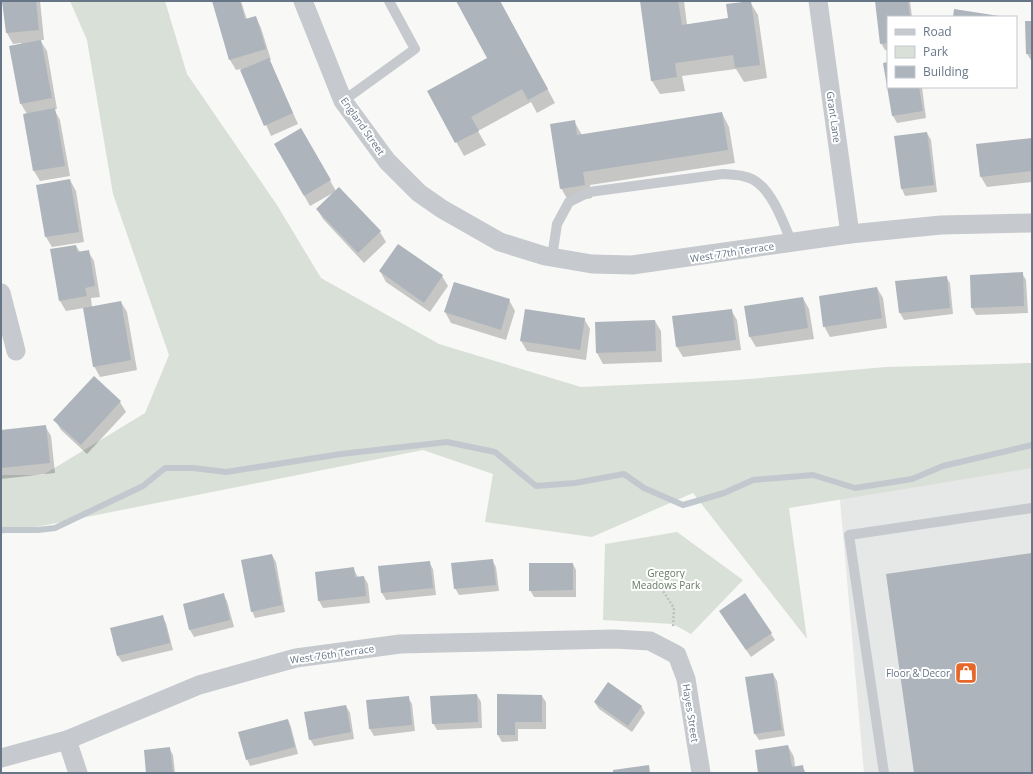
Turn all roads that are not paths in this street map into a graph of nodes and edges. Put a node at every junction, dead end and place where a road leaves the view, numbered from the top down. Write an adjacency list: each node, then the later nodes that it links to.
1 (303, 1): 4 (street, England Street)
2 (389, 1): 4 (lane)
3 (818, 1): 7 (street, Grant Lane)
4 (343, 101): 5 (street, England Street)
5 (442, 209): 9 (street, West 77th Terrace)
6 (1032, 223): 7 (street, West 77th Terrace)
7 (850, 234): 8 (street, West 77th Terrace)
8 (792, 243): 9 (street, West 77th Terrace); 9 (lane)
9 (552, 257)
10 (1, 293): 11 (street)
11 (16, 351)
12 (1032, 508): 18 (lane)
13 (677, 655): 14 (street, West 76th Terrace); 17 (street, Hayes Street)
14 (67, 740): 15 (street, West 76th Terrace); 16 (street)
15 (1, 758)
16 (78, 773)
17 (701, 773)
18 (884, 773)

